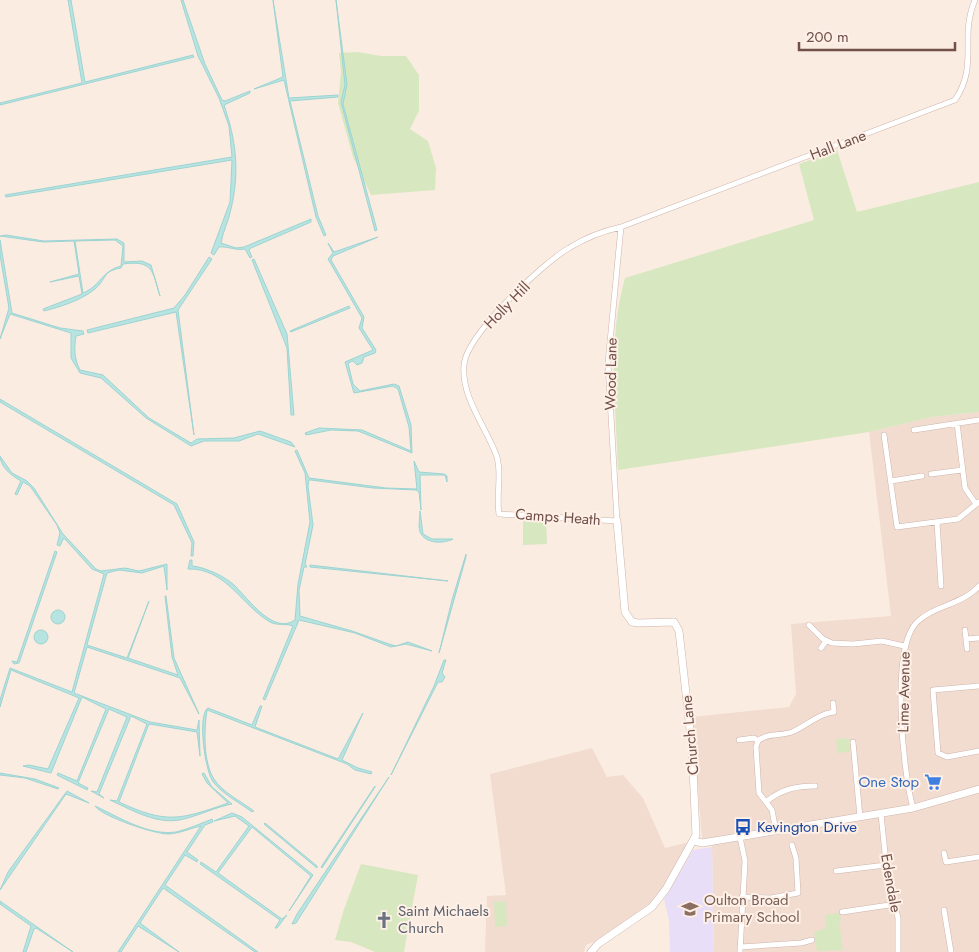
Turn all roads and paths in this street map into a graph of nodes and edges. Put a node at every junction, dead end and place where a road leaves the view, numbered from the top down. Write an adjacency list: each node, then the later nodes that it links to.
1 (975, 0): 2 (street, Hall Lane)
2 (621, 227): 12 (street, Holly Hill); 13 (street, Wood Lane)
3 (979, 420): 4 (street)
4 (957, 423): 5 (street); 7 (street)
5 (914, 430)
6 (884, 435): 10 (street)
7 (962, 470): 8 (street); 11 (street)
8 (931, 474)
9 (922, 476): 10 (street)
10 (891, 481): 14 (street)
11 (978, 503): 14 (street)
12 (499, 514): 13 (street, Camps Heath)
13 (617, 521): 43 (street, Church Lane)
14 (937, 522): 15 (street)
15 (942, 586)
16 (979, 586): 22 (street, Lime Avenue)
17 (808, 624): 21 (street)
18 (965, 630): 20 (street)
19 (979, 638): 20 (street)
20 (966, 639): 24 (street)
21 (826, 641): 22 (street); 23 (street)
22 (904, 646): 38 (street, Lime Avenue)
23 (821, 648)
24 (967, 649)
25 (979, 686): 26 (street)
26 (933, 690): 27 (street); 32 (street)
27 (925, 691)
28 (833, 703): 30 (street)
29 (739, 740): 30 (street)
30 (758, 741): 37 (street)
31 (853, 742): 33 (street)
32 (979, 751)
33 (854, 752): 34 (street); 40 (street)
34 (861, 752)
35 (815, 786): 37 (street)
36 (979, 789): 38 (street)
37 (767, 801): 41 (street)
38 (913, 808): 39 (street)
39 (881, 814): 40 (street); 47 (street, Edendale)
40 (860, 817): 41 (street)
41 (776, 831): 42 (street)
42 (740, 837): 43 (street); 51 (street)
43 (694, 842): 57 (street, Church Lane)
44 (792, 845): 50 (street)
45 (944, 853): 46 (street)
46 (979, 857)
47 (886, 865): 48 (street); 52 (street, Edendale)
48 (836, 871)
49 (804, 892): 50 (street)
50 (798, 893): 51 (street)
51 (742, 897): 56 (street)
52 (896, 904): 54 (street); 58 (street, Edendale)
53 (944, 910): 59 (street)
54 (842, 912)
55 (812, 940): 56 (street)
56 (740, 949)
57 (591, 952)
58 (898, 952)
59 (951, 952)

